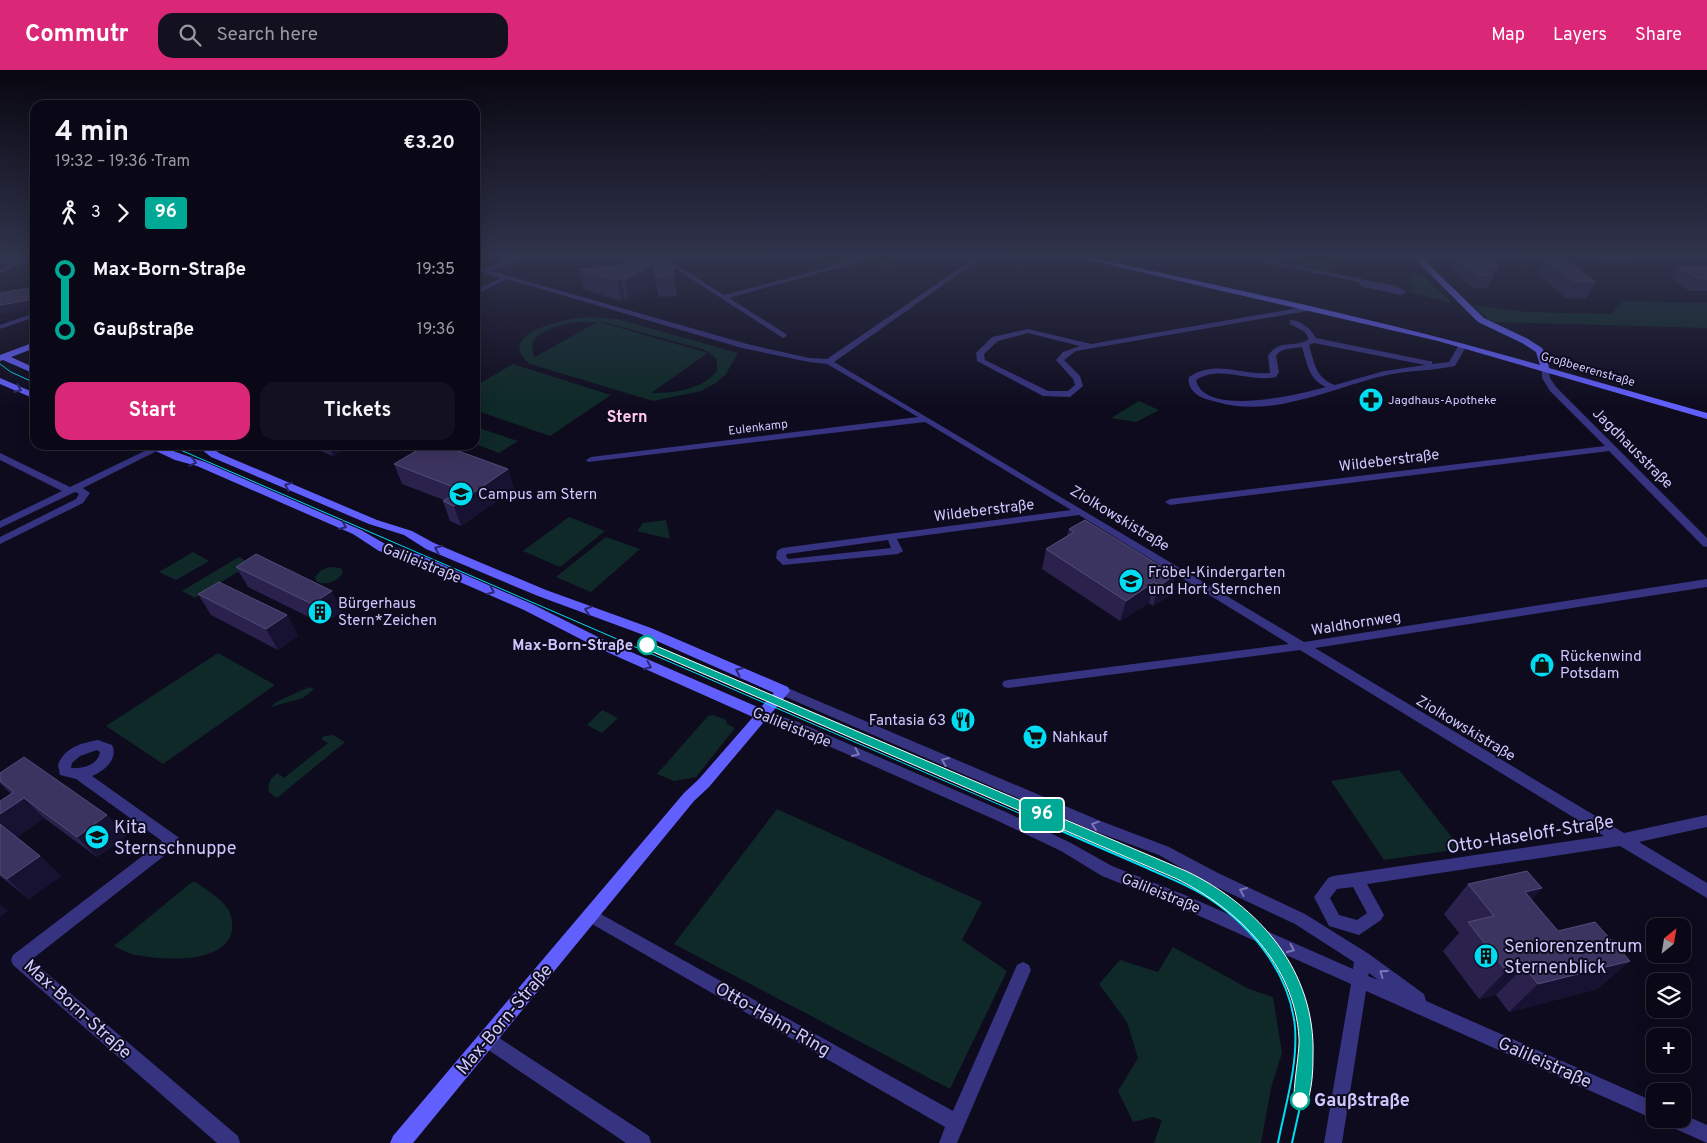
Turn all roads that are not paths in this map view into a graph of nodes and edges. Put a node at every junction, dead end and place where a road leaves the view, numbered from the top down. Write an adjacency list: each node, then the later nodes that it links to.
1 (610, 307): 17 (street, Ziolkowskistraße)
2 (741, 307): 10 (street)
3 (908, 307): 17 (street)
4 (1306, 307): 6 (street, Großbeerenstraße)
5 (1469, 307): 20 (street)
6 (1310, 308): 12 (street, Großbeerenstraße); 13 (street, Großbeerenstraße)
7 (30, 317): 9 (street)
8 (1293, 322): 11 (street)
9 (0, 327)
10 (783, 336)
11 (1309, 342): 18 (street); 22 (street); 22 (street)
12 (1463, 345): 18 (street); 20 (street, Großbeerenstraße)
13 (1091, 346): 13 (street, Großbeerenstraße)
14 (30, 347): 16 (street)
15 (30, 352): 16 (street)
16 (4, 359): 19 (street)
17 (829, 362): 25 (street, Ziolkowskistraße)
18 (1441, 365): 22 (street)
19 (30, 368)
20 (1545, 369): 24 (street, Großbeerenstraße); 26 (street, Jagdhausstraße)
21 (0, 381): 23 (street, one-way to 23)
22 (1334, 387)
23 (30, 394)
24 (1707, 416)
25 (927, 419): 31 (street, Eulenkamp); 34 (street, Ziolkowskistraße)
26 (1612, 448): 33 (street, Wildeberstraße); 38 (street, Jagdhausstraße)
27 (148, 450): 32 (street)
28 (164, 450): 43 (street, Galileistraße, one-way to 43)
29 (208, 450): 42 (street, Galileistraße, one-way to 29)
30 (0, 456): 32 (street)
31 (591, 460)
32 (73, 490): 35 (street); 37 (street)
33 (1170, 502)
34 (1082, 512): 36 (street, Wildeberstraße); 40 (street, Ziolkowskistraße)
35 (0, 525)
36 (891, 537): 36 (street, Wildeberstraße)
37 (0, 541)
38 (1707, 544)
39 (1707, 583): 40 (street, Waldhornweg)
40 (1302, 646): 41 (street, Waldhornweg); 46 (street, Ziolkowskistraße)
41 (1008, 684)
42 (783, 691): 43 (street, Max-Born-Straße); 50 (street, Galileistraße, one-way to 42)
43 (762, 715): 49 (street, Max-Born-Straße); 52 (street, Galileistraße, one-way to 52)
44 (79, 774): 59 (street, Max-Born-Straße)
45 (1707, 822): 46 (street, Otto-Haseloff-Straße)
46 (1620, 840): 47 (street, Otto-Haseloff-Straße); 48 (street, Ziolkowskistraße)
47 (1357, 880)
48 (1707, 891)
49 (590, 915): 54 (street, Max-Born-Straße); 56 (street, Otto-Hahn-Ring)
50 (1363, 959): 52 (street); 53 (street, Galileistraße, one-way to 50)
51 (1023, 970): 56 (street)
52 (1359, 978): 53 (street, Galileistraße); 63 (street)
53 (1436, 1012): 55 (street, Galileistraße)
54 (487, 1039): 60 (street, Max-Born-Straße); 61 (street)
55 (1646, 1106)
56 (957, 1124): 62 (street)
57 (1691, 1127): 58 (street)
58 (1707, 1134)
59 (231, 1143)
60 (400, 1143)
61 (642, 1143)
62 (948, 1143)
63 (1333, 1143)

